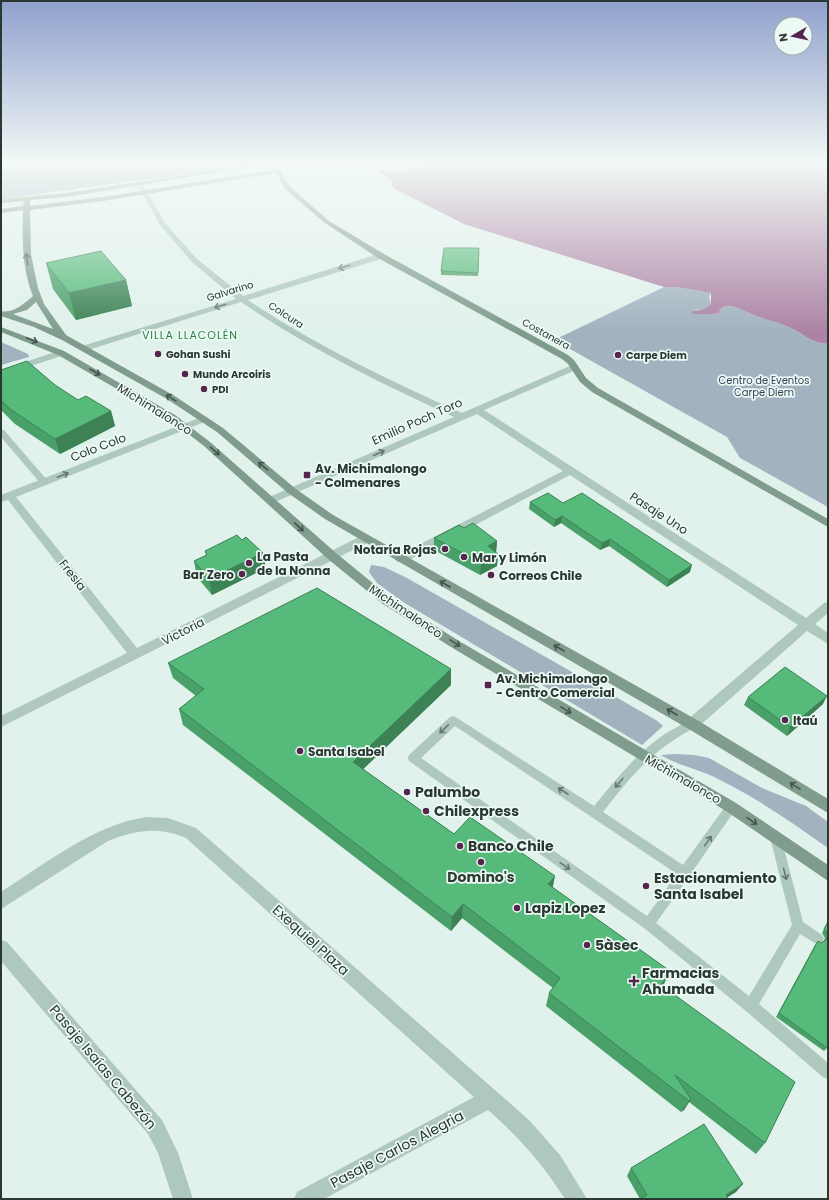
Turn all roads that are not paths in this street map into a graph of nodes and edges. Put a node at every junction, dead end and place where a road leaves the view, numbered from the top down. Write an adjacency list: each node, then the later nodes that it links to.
1 (26, 220): 5 (main road, one-way to 1)
2 (161, 220): 6 (street, Colcura)
3 (324, 220): 4 (main road, Costanera)
4 (381, 256): 6 (street, Galvarino, one-way to 6); 12 (main road, Costanera)
5 (36, 297): 7 (main road); 9 (main road)
6 (243, 299): 10 (street, Galvarino, one-way to 10); 15 (street, Colcura)
7 (3, 314): 9 (main road, Michimalonco)
8 (1, 329): 11 (main road, Michimalonco, one-way to 11)
9 (65, 338): 10 (main road, Michimalonco)
10 (85, 348): 16 (main road, Michimalonco, one-way to 10)
11 (61, 353): 13 (street); 17 (main road, Michimalonco, one-way to 17)
12 (575, 367): 14 (street, Emilio Poch Toro); 24 (main road, Costanera)
13 (1, 373)
14 (476, 409): 15 (street, Emilio Poch Toro); 19 (street, Pasaje Uno)
15 (460, 416): 21 (street, Emilio Poch Toro, one-way to 15)
16 (204, 419): 17 (street, Colo Colo); 21 (main road, Michimalonco, one-way to 16)
17 (185, 427): 20 (street, Colo Colo, one-way to 17); 23 (main road, Michimalonco, one-way to 23)
18 (1, 432): 20 (lane)
19 (570, 471): 27 (street); 29 (street, Pasaje Uno)
20 (44, 482): 22 (street, Colo Colo)
21 (292, 491): 23 (street, Emilio Poch Toro); 25 (main road, Michimalonco)
22 (5, 498): 31 (street, Fresia)
23 (271, 500): 26 (main road, Michimalonco, one-way to 26)
24 (828, 524)
25 (365, 539): 26 (street, Victoria); 27 (main road, Michimalonco)
26 (332, 556): 31 (street, Victoria); 34 (main road, Michimalonco, one-way to 34)
27 (401, 558): 33 (main road, Michimalonco, one-way to 27)
28 (828, 606): 29 (street)
29 (806, 624): 30 (street, Pasaje Uno); 33 (street)
30 (828, 638)
31 (135, 655): 32 (street, Victoria)
32 (1, 722)
33 (692, 724): 34 (lane); 36 (main road, Michimalonco, one-way to 33)
34 (642, 755): 35 (main road, Michimalonco); 37 (lane, one-way to 37)
35 (732, 807): 38 (main road, Michimalonco, one-way to 38); 39 (lane, one-way to 35)
36 (828, 807)
37 (596, 812): 39 (lane); 42 (lane, one-way to 42)
38 (776, 836): 40 (main road, Michimalonco); 43 (lane, one-way to 43)
39 (686, 873): 42 (lane)
40 (828, 874)
41 (1, 901): 48 (street, Exequiel Plaza)
42 (648, 924): 46 (lane)
43 (798, 926): 44 (lane); 46 (lane)
44 (818, 939)
45 (1, 948): 49 (street, Pasaje Isaías Cabezón)
46 (751, 1006): 47 (lane)
47 (828, 1072)
48 (489, 1099): 50 (street, Pasaje Carlos Alegria); 51 (street, Exequiel Plaza)
49 (183, 1199)
50 (304, 1199)
51 (577, 1199)

